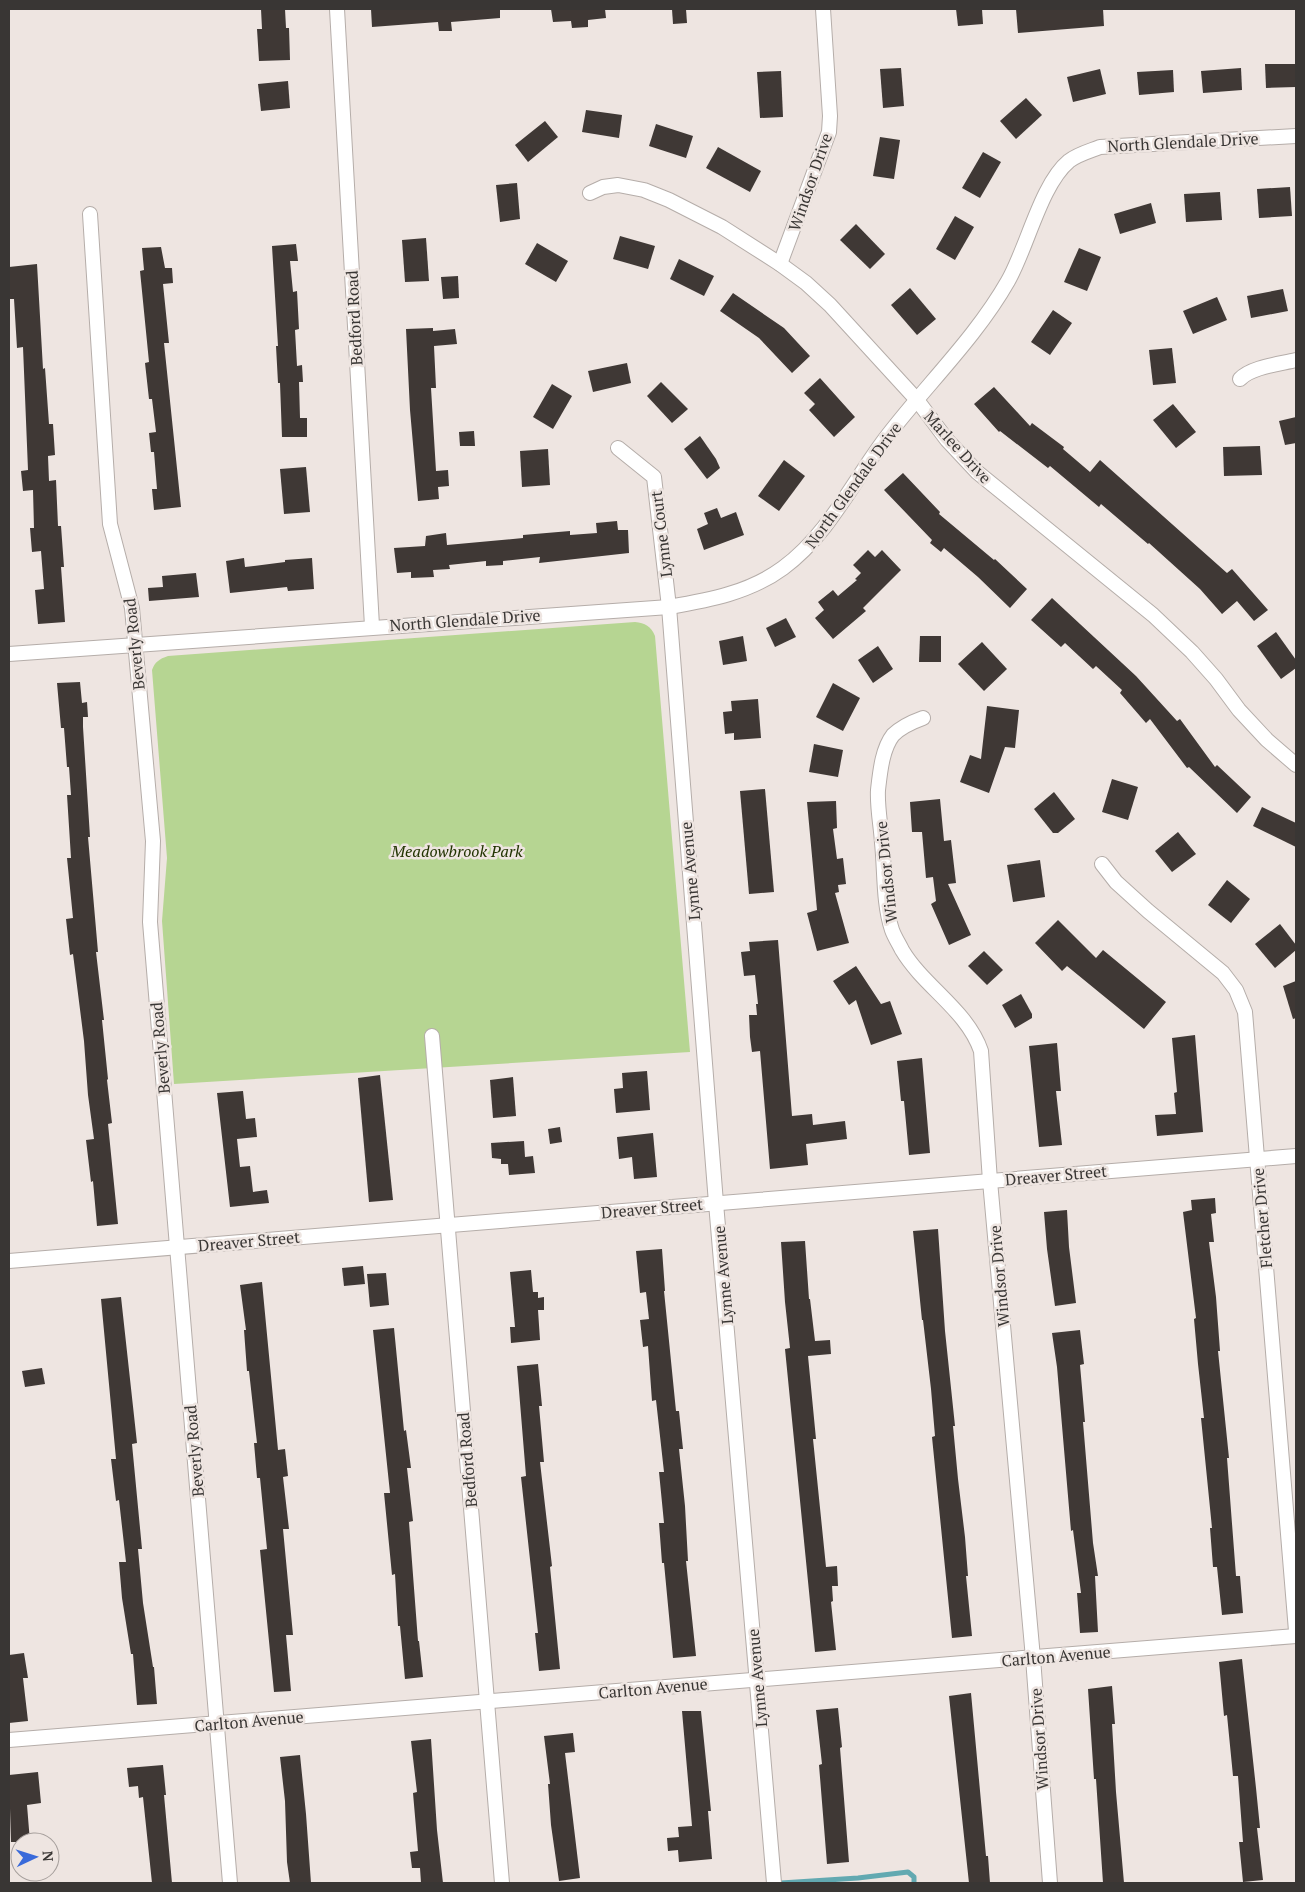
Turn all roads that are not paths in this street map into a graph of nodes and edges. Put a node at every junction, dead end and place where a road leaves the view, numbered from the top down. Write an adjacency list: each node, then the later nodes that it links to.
1 (337, 9): 12 (street, Bedford Road)
2 (822, 9): 6 (street, Windsor Drive)
3 (1296, 136): 9 (street, North Glendale Drive)
4 (590, 193): 6 (street, Marlee Drive)
5 (90, 214): 13 (street, Beverly Road)
6 (780, 264): 9 (street, Marlee Drive)
7 (1296, 360): 8 (street)
8 (1240, 379)
9 (916, 400): 11 (street, North Glendale Drive); 16 (street, Marlee Drive)
10 (618, 448): 11 (street, Lynne Court)
11 (669, 606): 12 (street, North Glendale Drive); 22 (street, Lynne Avenue)
12 (372, 626): 13 (street, North Glendale Drive)
13 (135, 645): 14 (street, North Glendale Drive); 24 (street, Beverly Road)
14 (9, 654)
15 (923, 718): 21 (street, Windsor Drive)
16 (1296, 765)
17 (1102, 864): 20 (street, Fletcher Drive)
18 (432, 1036): 23 (street, Bedford Road)
19 (1296, 1156): 20 (street, Dreaver Street)
20 (1257, 1159): 21 (street, Dreaver Street); 26 (street, Fletcher Drive)
21 (990, 1181): 22 (street, Dreaver Street); 28 (street, Windsor Drive)
22 (716, 1203): 23 (street, Dreaver Street); 29 (street, Lynne Avenue)
23 (448, 1225): 24 (street, Dreaver Street); 30 (street, Bedford Road)
24 (177, 1247): 25 (street, Dreaver Street); 31 (street, Beverly Road)
25 (9, 1261)
26 (1296, 1631)
27 (1296, 1636): 28 (street, Carlton Avenue)
28 (1033, 1658): 29 (street, Carlton Avenue); 36 (street, Windsor Drive)
29 (758, 1680): 30 (street, Carlton Avenue); 35 (street, Lynne Avenue)
30 (487, 1702): 31 (street, Carlton Avenue); 34 (street, Bedford Road)
31 (217, 1724): 32 (street, Carlton Avenue); 33 (street, Beverly Road)
32 (9, 1740)
33 (230, 1883)
34 (502, 1883)
35 (774, 1883)
36 (1050, 1883)

